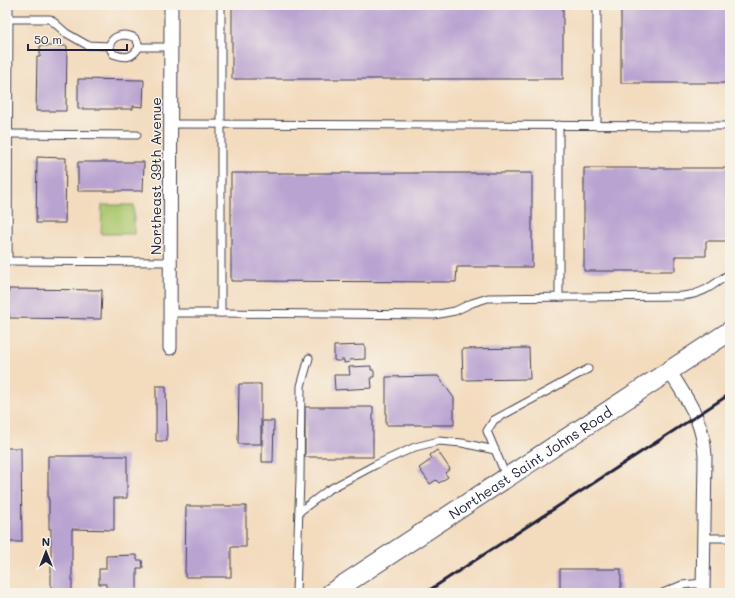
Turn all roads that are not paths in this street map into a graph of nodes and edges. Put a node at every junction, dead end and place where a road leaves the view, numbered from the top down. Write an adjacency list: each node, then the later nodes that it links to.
1 (9, 5): 5 (lane)
2 (171, 5): 8 (street, Northeast 39th Avenue)
3 (220, 5): 10 (lane)
4 (597, 5): 12 (lane)
5 (7, 19): 6 (lane); 14 (lane)
6 (109, 46): 7 (lane); 7 (lane)
7 (139, 47): 8 (lane)
8 (171, 47): 9 (street, Northeast 39th Avenue)
9 (171, 124): 10 (lane); 17 (street, Northeast 39th Avenue)
10 (221, 124): 11 (lane); 21 (lane)
11 (559, 125): 12 (lane); 19 (lane)
12 (597, 125): 13 (lane)
13 (730, 126)
14 (9, 134): 15 (lane); 16 (lane)
15 (137, 135)
16 (7, 261): 17 (lane)
17 (170, 262): 20 (street, Northeast 39th Avenue)
18 (730, 273): 19 (lane)
19 (559, 297): 21 (lane)
20 (170, 313): 21 (lane); 23 (street, Northeast 39th Avenue)
21 (221, 313)
22 (730, 331): 26 (main road, Northeast Saint Johns Road)
23 (170, 348)
24 (309, 358): 29 (lane)
25 (588, 369): 27 (lane)
26 (670, 372): 28 (main road, Northeast Saint Johns Road); 30 (street)
27 (495, 450): 28 (lane); 29 (lane)
28 (507, 478): 34 (main road, Northeast Saint Johns Road)
29 (299, 512): 33 (lane)
30 (703, 538): 31 (lane); 32 (street)
31 (730, 538)
32 (703, 588): 35 (lane)
33 (296, 593)
34 (331, 593)
35 (663, 593)

